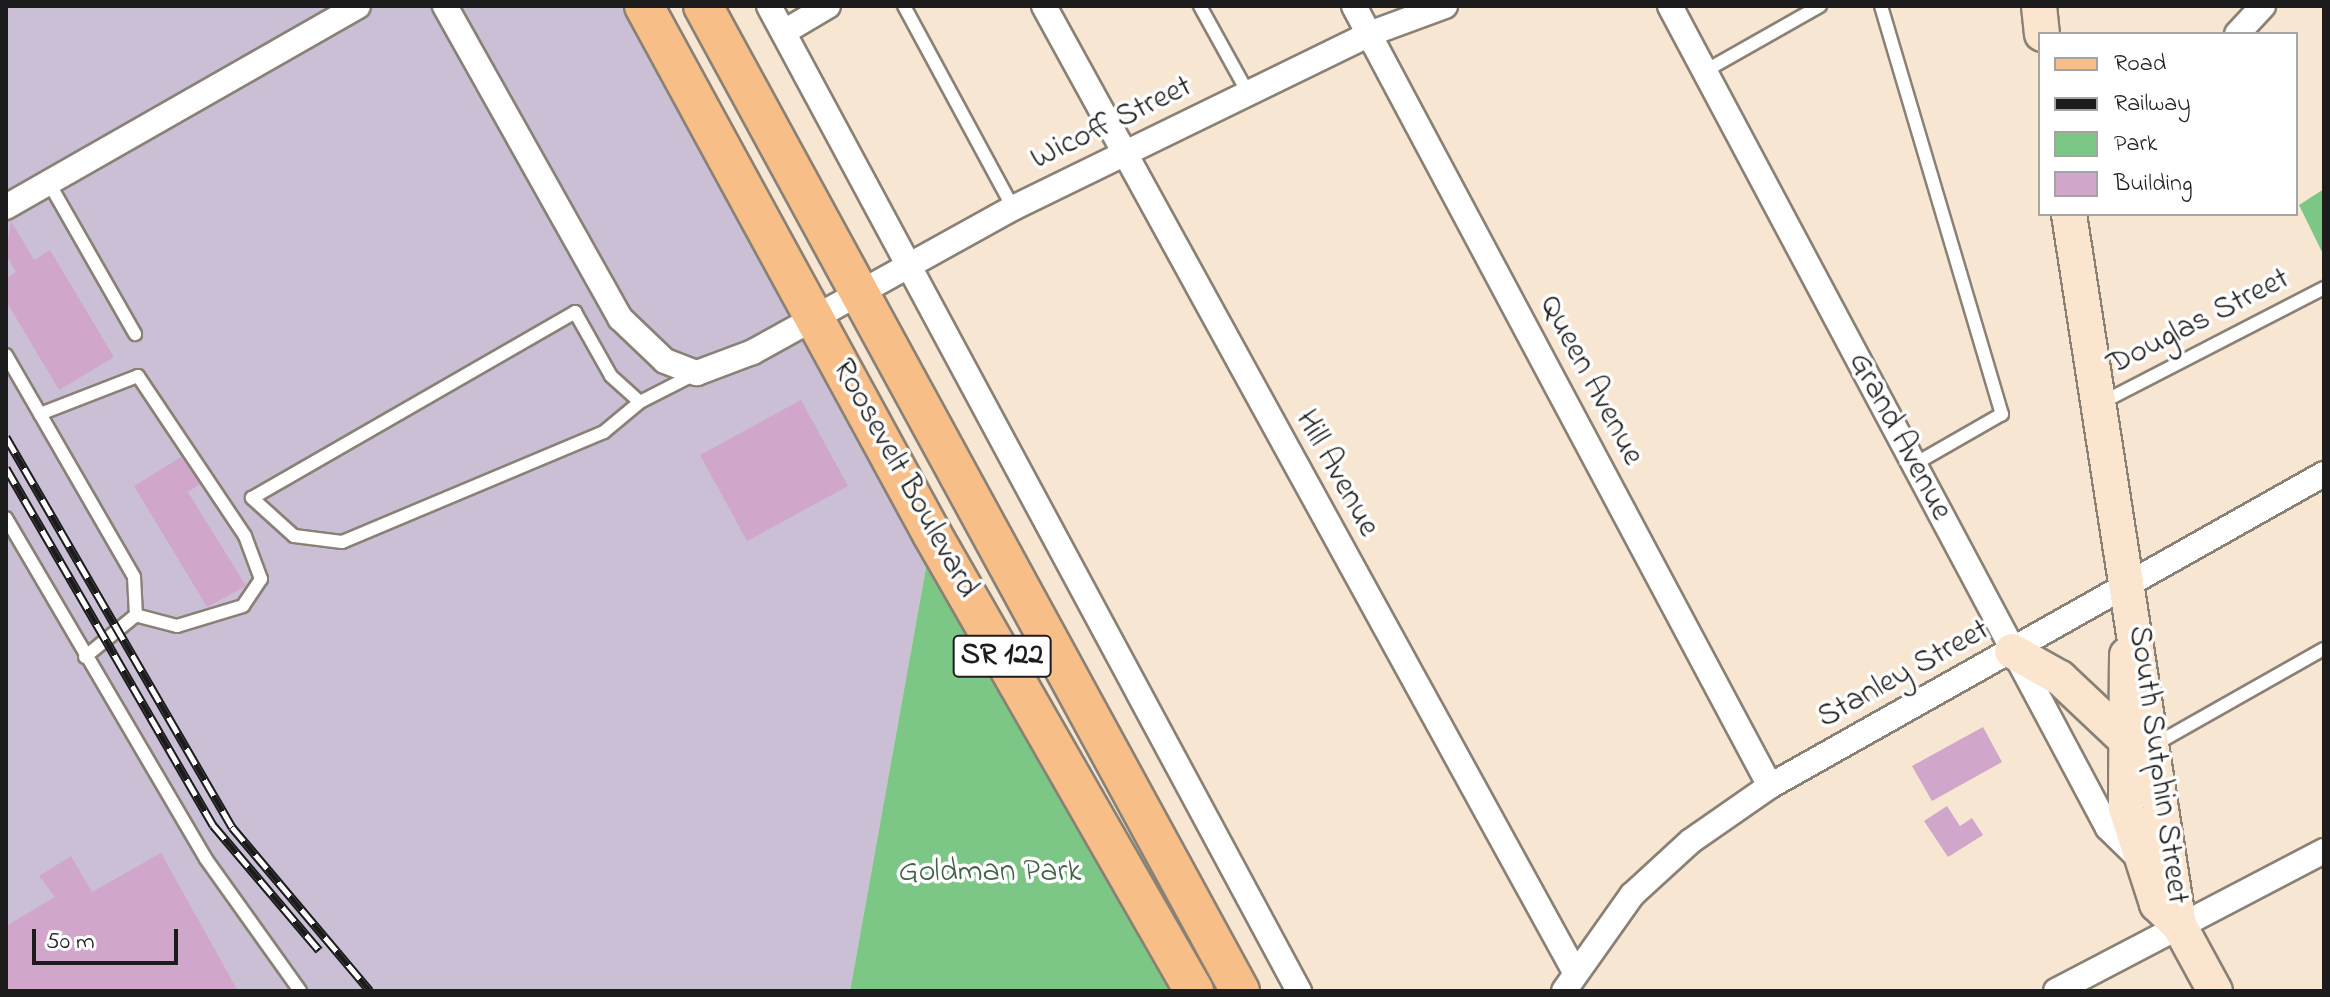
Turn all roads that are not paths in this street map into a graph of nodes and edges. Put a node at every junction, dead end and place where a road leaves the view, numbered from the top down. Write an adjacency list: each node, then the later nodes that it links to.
1 (358, 6): 24 (street)
2 (445, 6): 34 (street)
3 (644, 6): 31 (main road, Roosevelt Boulevard / SR 122)
4 (703, 6): 30 (main road, Roosevelt Boulevard / SR 122)
5 (769, 6): 17 (street)
6 (828, 6): 17 (street)
7 (904, 6): 26 (lane)
8 (1044, 6): 23 (street, Hill Avenue)
9 (1200, 6): 22 (lane)
10 (1354, 6): 20 (street, Queen Avenue)
11 (1445, 6): 20 (street, Wicoff Street)
12 (1670, 6): 21 (street, Grand Avenue)
13 (1820, 6): 21 (lane)
14 (1881, 6): 38 (lane)
15 (2039, 6): 18 (street)
16 (2263, 6): 19 (street)
17 (784, 32): 28 (street)
18 (2042, 32)
19 (2239, 32)
20 (1369, 34): 22 (street, Wicoff Street); 48 (street, Queen Avenue)
21 (1705, 71): 38 (street, Grand Avenue)
22 (1248, 93): 23 (street, Wicoff Street)
23 (1125, 155): 26 (street, Wicoff Street); 52 (street, Hill Avenue)
24 (49, 183): 25 (street); 32 (lane)
25 (6, 207)
26 (1013, 208): 28 (street, Wicoff Street)
27 (2069, 216): 36 (street, South Sutphin Street)
28 (908, 264): 30 (street, Wicoff Street); 56 (street)
29 (2324, 288): 36 (lane, Douglas Street)
30 (859, 293): 31 (street, Wicoff Street); 55 (main road, Roosevelt Boulevard / SR 122)
31 (816, 317): 34 (street, Wicoff Street); 54 (main road, Roosevelt Boulevard / SR 122)
32 (135, 334)
33 (6, 355): 37 (lane)
34 (697, 373): 35 (lane)
35 (640, 402): 35 (lane)
36 (2098, 405): 41 (street, South Sutphin Street)
37 (40, 414): 42 (lane); 42 (lane)
38 (1913, 465): 44 (street, Grand Avenue)
39 (2324, 474): 41 (street, Stanley Street)
40 (6, 518): 45 (lane)
41 (2131, 579): 44 (street, Stanley Street); 46 (street, South Sutphin Street); 47 (street, South Sutphin Street)
42 (135, 615): 45 (lane)
43 (2324, 649): 47 (lane)
44 (2012, 651): 46 (street); 48 (street, Stanley Street); 50 (street, Grand Avenue)
45 (85, 657): 53 (lane)
46 (2123, 731): 47 (street); 50 (street, South Sutphin Street)
47 (2156, 759): 51 (street, South Sutphin Street)
48 (1770, 786): 52 (street, Stanley Street)
49 (2324, 851): 51 (street)
50 (2140, 859): 51 (street, South Sutphin Street)
51 (2179, 925): 57 (street); 58 (street)
52 (1570, 981)
53 (300, 991)
54 (1194, 991)
55 (1240, 991)
56 (1299, 991)
57 (2056, 991)
58 (2215, 991)

